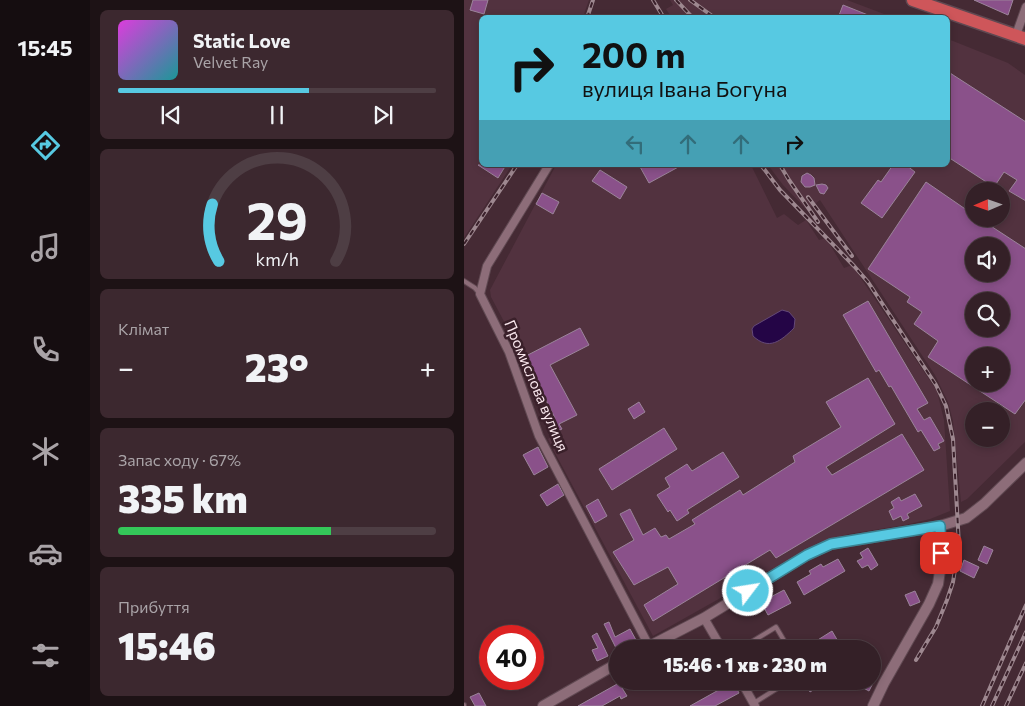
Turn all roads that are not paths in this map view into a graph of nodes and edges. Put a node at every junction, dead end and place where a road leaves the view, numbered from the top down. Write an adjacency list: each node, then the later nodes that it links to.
1 (913, 0): 3 (highway)
2 (1025, 7): 3 (street)
3 (1020, 37)
4 (549, 167): 6 (street)
5 (464, 281): 6 (lane)
6 (480, 294): 10 (street, Промислова вулиця)
7 (1025, 463): 8 (street)
8 (940, 526): 9 (street); 20 (street)
9 (704, 618): 11 (street); 12 (street)
10 (643, 640)
11 (661, 640)
12 (717, 640)
13 (755, 640): 14 (lane)
14 (783, 640)
15 (609, 668): 19 (street)
16 (746, 690): 18 (street)
17 (776, 690): 18 (lane)
18 (753, 705)
19 (544, 706)
20 (873, 706)

